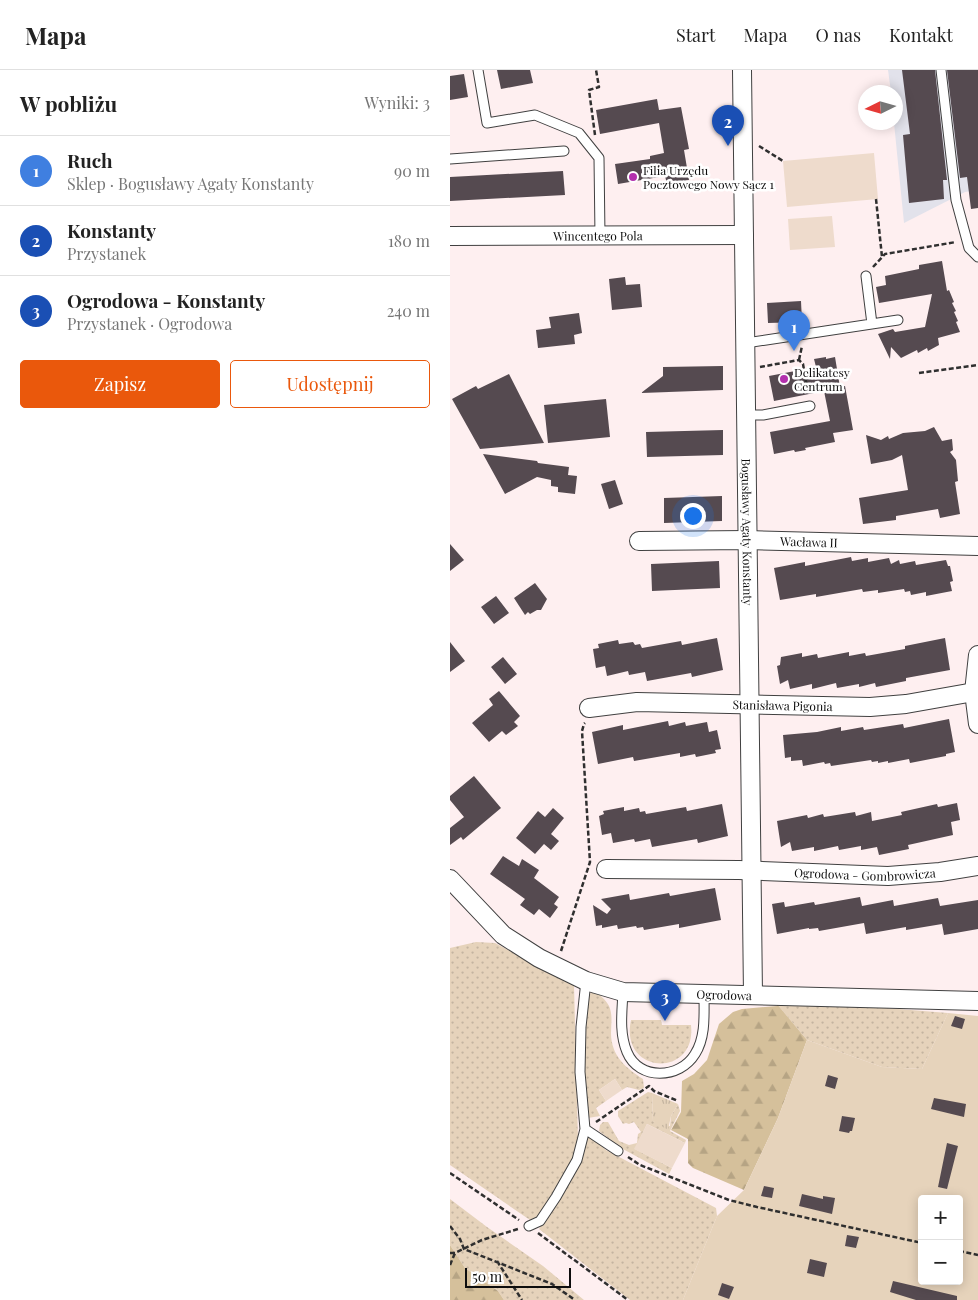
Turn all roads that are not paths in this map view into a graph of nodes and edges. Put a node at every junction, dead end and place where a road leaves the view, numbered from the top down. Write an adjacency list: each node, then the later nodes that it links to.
1 (478, 70): 8 (lane)
2 (742, 70): 6 (street, Bogusławy Agaty Konstanty)
3 (942, 70): 9 (lane)
4 (564, 151): 5 (lane)
5 (450, 159)
6 (744, 235): 8 (street, Wincentego Pola); 13 (street, Bogusławy Agaty Konstanty)
7 (450, 236): 8 (street, Wincentego Pola)
8 (600, 236)
9 (978, 257)
10 (866, 276): 12 (lane)
11 (898, 320): 12 (lane)
12 (872, 324): 13 (lane)
13 (746, 343): 15 (street, Bogusławy Agaty Konstanty)
14 (810, 406): 15 (lane)
15 (746, 415): 16 (street, Bogusławy Agaty Konstanty)
16 (747, 540): 17 (street, Wacława II); 18 (street, Wacława II); 21 (street, Bogusławy Agaty Konstanty)
17 (639, 541)
18 (978, 546)
19 (978, 655): 20 (street)
20 (974, 692): 21 (street, Stanisława Pigonia); 23 (street)
21 (751, 705): 22 (street, Stanisława Pigonia); 26 (street, Bogusławy Agaty Konstanty)
22 (589, 715)
23 (978, 724)
24 (978, 866): 26 (street, Ogrodowa - Gombrowicza)
25 (606, 868): 26 (street)
26 (752, 870): 31 (street, Bogusławy Agaty Konstanty)
27 (450, 879): 28 (street, Ogrodowa)
28 (586, 981): 29 (street, Ogrodowa); 33 (lane)
29 (623, 992): 30 (street, Ogrodowa); 30 (lane)
30 (704, 994): 31 (street, Ogrodowa)
31 (753, 995): 32 (street, Ogrodowa)
32 (978, 1001)
33 (584, 1129): 34 (lane); 35 (lane)
34 (618, 1151)
35 (529, 1226)

